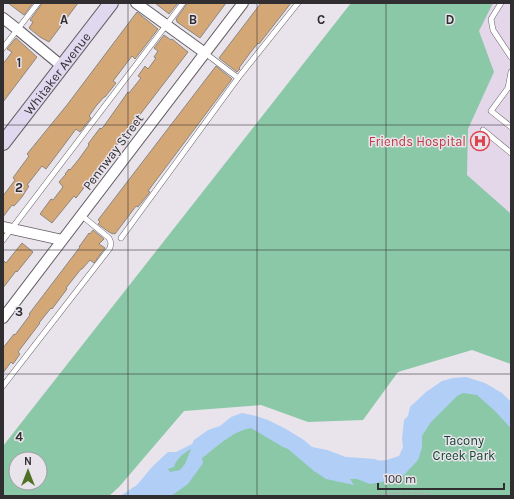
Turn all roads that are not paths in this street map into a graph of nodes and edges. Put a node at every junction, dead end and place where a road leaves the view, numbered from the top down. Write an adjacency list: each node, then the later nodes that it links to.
1 (38, 3): 10 (lane)
2 (111, 3): 14 (main road, Whitaker Avenue)
3 (136, 3): 9 (street)
4 (183, 3): 9 (lane)
5 (243, 3): 12 (street, Pennway Street)
6 (298, 3): 16 (lane)
7 (501, 3): 13 (lane)
8 (3, 18): 10 (street)
9 (166, 25): 12 (street); 23 (lane)
10 (17, 29): 11 (lane); 14 (street)
11 (3, 48)
12 (205, 53): 16 (lane); 22 (street, Pennway Street)
13 (511, 57)
14 (63, 67): 20 (main road, Whitaker Avenue)
15 (511, 72): 17 (lane)
16 (238, 78): 24 (lane)
17 (510, 89): 18 (lane)
18 (511, 127)
19 (483, 130): 21 (lane)
20 (3, 143)
21 (511, 153)
22 (81, 215): 26 (street, Pennway Street); 28 (lane)
23 (7, 228): 25 (lane); 26 (street)
24 (121, 238)
25 (3, 240)
26 (62, 240): 27 (street, Pennway Street)
27 (3, 318)
28 (3, 386)

